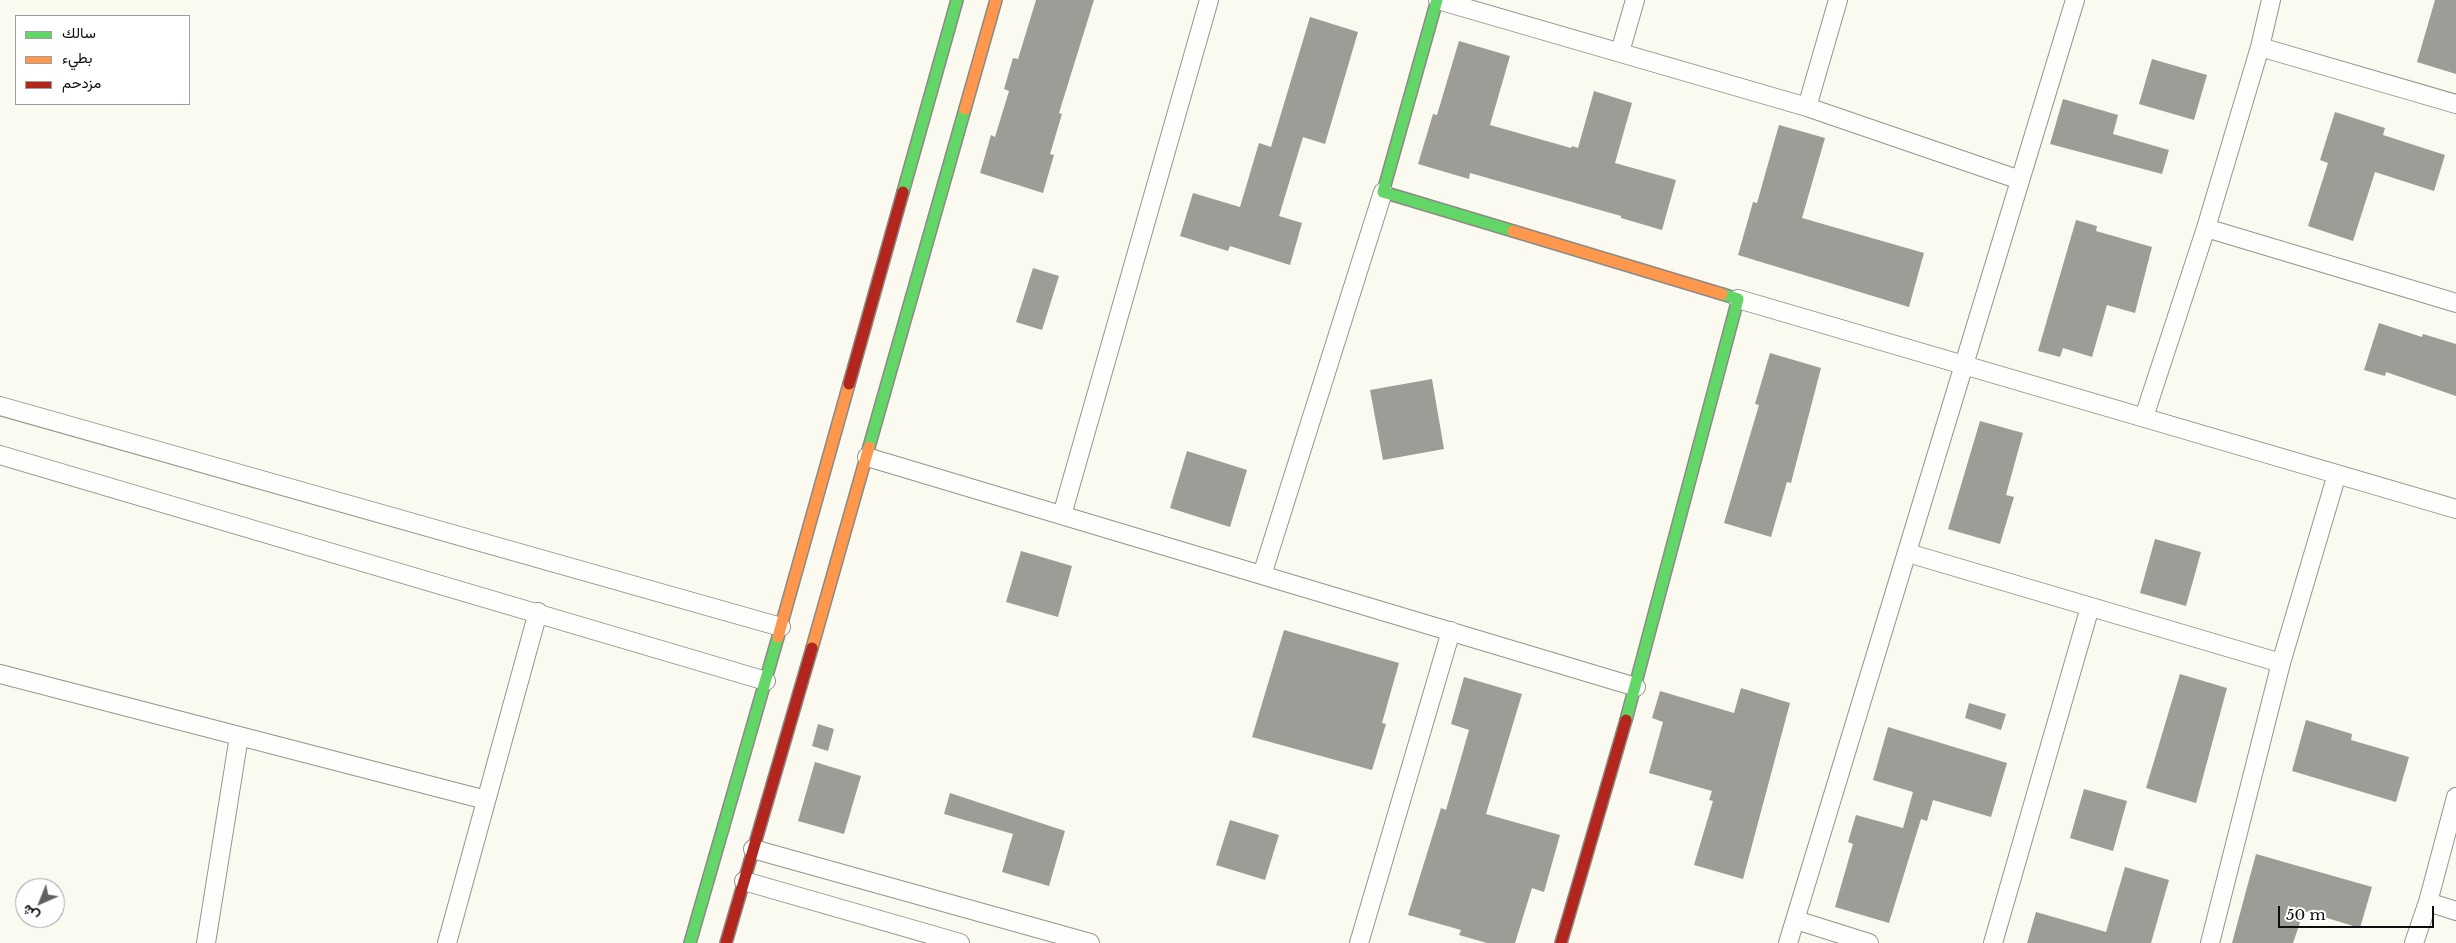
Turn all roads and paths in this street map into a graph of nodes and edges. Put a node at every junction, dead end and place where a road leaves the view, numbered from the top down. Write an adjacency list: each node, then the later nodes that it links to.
1 (957, 0): 30 (street)
2 (996, 0): 22 (street)
3 (1209, 0): 25 (street)
4 (1437, 0): 10 (street); 14 (street)
5 (1635, 0): 10 (street)
6 (1838, 0): 12 (street)
7 (2075, 0): 13 (street)
8 (2271, 0): 9 (street)
9 (2260, 46): 11 (street); 15 (street)
10 (1620, 52): 12 (street)
11 (2456, 104)
12 (1807, 107): 13 (street)
13 (2020, 180): 18 (street)
14 (1383, 192): 16 (street); 27 (street)
15 (2206, 228): 17 (street); 20 (street)
16 (1738, 299): 18 (street); 35 (street)
17 (2456, 303)
18 (1964, 364): 20 (street); 26 (street)
19 (0, 406): 30 (street)
20 (2144, 417): 23 (street)
21 (0, 455): 29 (street)
22 (867, 457): 25 (street); 39 (street)
23 (2337, 474): 24 (street); 32 (street)
24 (2456, 509)
25 (1062, 515): 27 (street)
26 (1908, 552): 28 (street); 43 (street)
27 (1262, 575): 31 (street)
28 (2090, 607): 32 (street); 55 (street)
29 (538, 612): 34 (street); 38 (street)
30 (781, 627): 34 (street)
31 (1451, 631): 35 (street); 51 (street)
32 (2281, 664): 56 (street)
33 (0, 674): 36 (street)
34 (766, 681): 47 (street)
35 (1636, 687): 52 (street)
36 (239, 736): 38 (street); 45 (street)
37 (2456, 797): 41 (street)
38 (486, 800): 46 (street)
39 (753, 849): 40 (street); 50 (street)
40 (744, 881): 44 (street); 48 (street)
41 (2428, 902): 42 (street); 57 (street)
42 (2456, 911)
43 (1796, 920): 53 (street); 54 (street)
44 (931, 939): 49 (street)
45 (206, 943)
46 (447, 943)
47 (690, 943)
48 (726, 943)
49 (960, 943)
50 (1090, 943)
51 (1359, 943)
52 (1561, 943)
53 (1788, 943)
54 (1869, 943)
55 (1993, 943)
56 (2210, 943)
57 (2414, 943)

